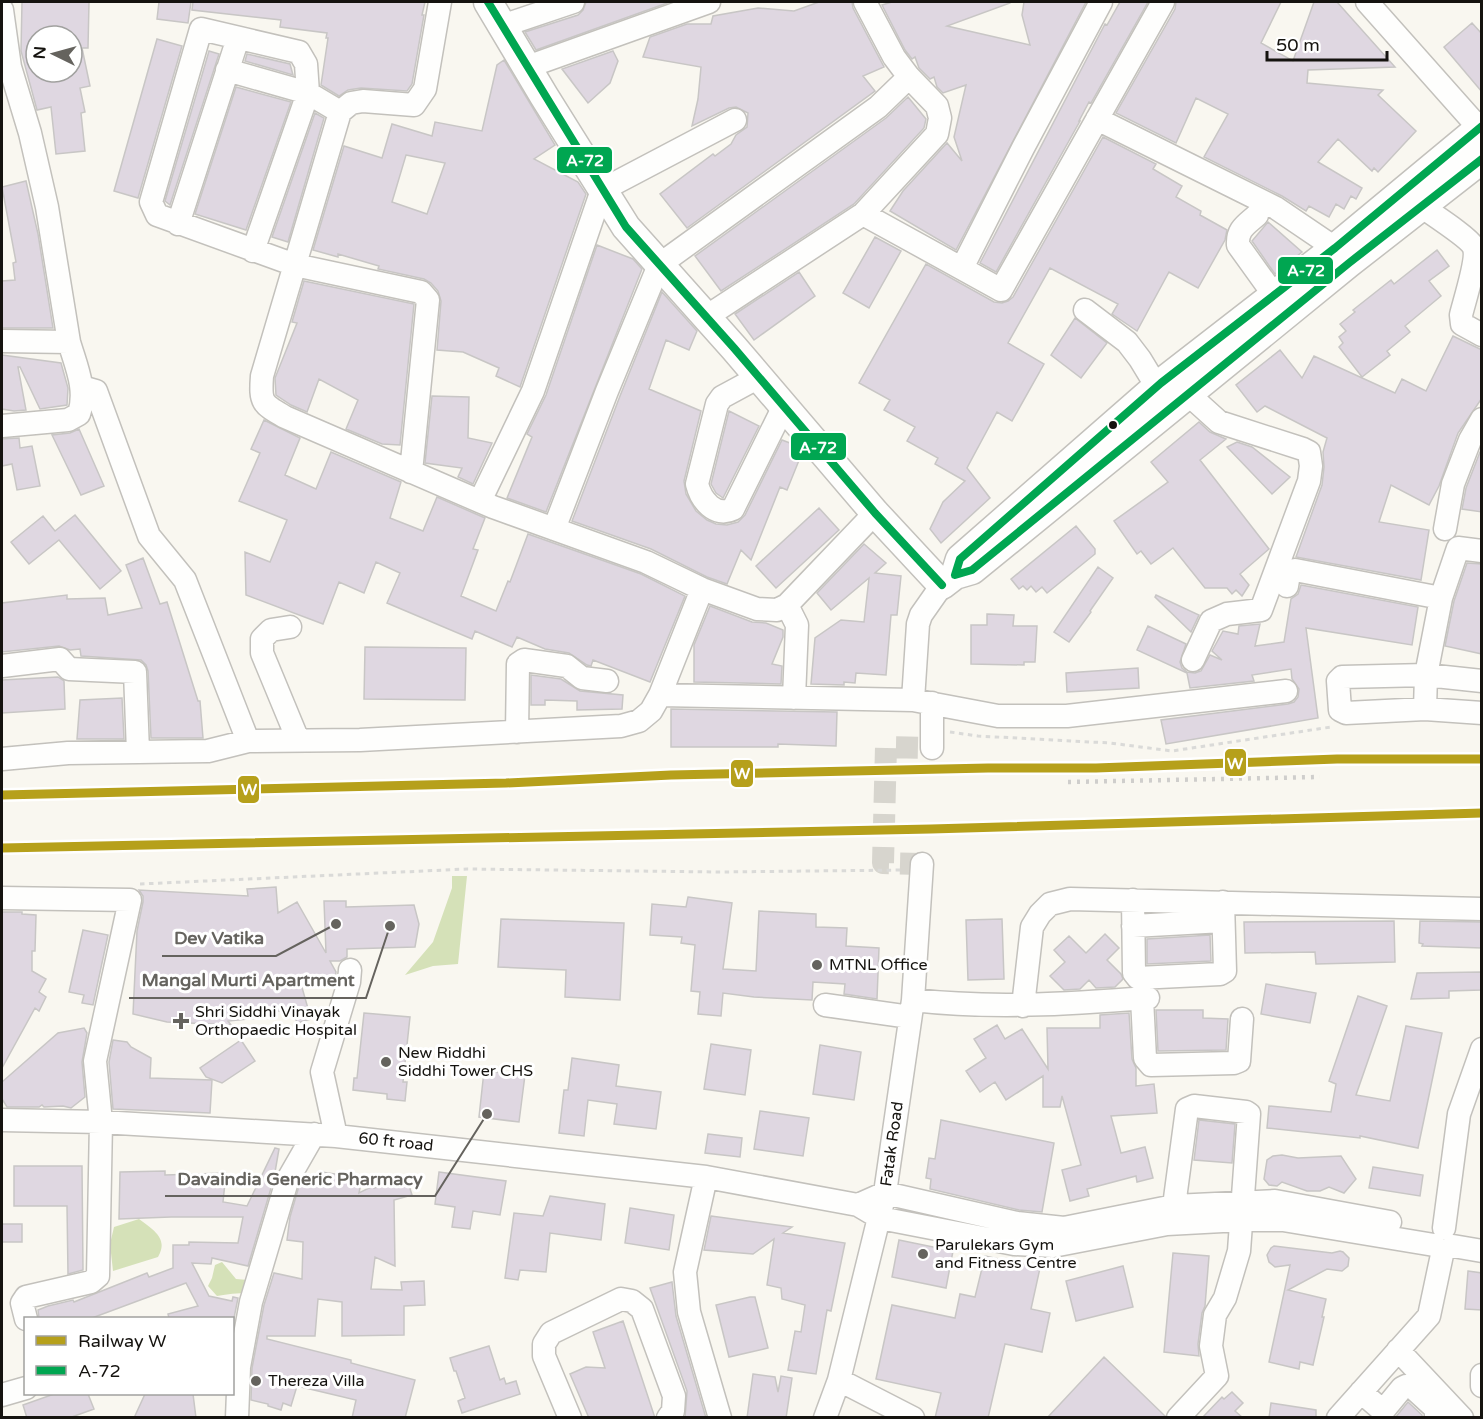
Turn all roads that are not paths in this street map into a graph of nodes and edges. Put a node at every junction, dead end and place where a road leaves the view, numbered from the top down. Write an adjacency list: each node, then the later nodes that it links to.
1 (440, 2): 16 (street)
2 (573, 2): 9 (street)
3 (709, 2): 12 (street)
4 (865, 2): 14 (street)
5 (1101, 2): 30 (street)
6 (1164, 2): 17 (street)
7 (1367, 2): 19 (street)
8 (2, 10): 11 (street)
9 (495, 14): 12 (main road)
10 (238, 38): 13 (street); 15 (street); 25 (street)
11 (6, 67): 36 (street)
12 (527, 67): 21 (main road)
13 (227, 70): 15 (street); 25 (street)
14 (909, 77): 23 (street); 29 (street)
15 (308, 93): 16 (street); 27 (street)
16 (340, 112): 28 (street)
17 (1097, 119): 26 (street); 30 (street)
18 (735, 120): 21 (street)
19 (1480, 127): 26 (main road)
20 (1482, 159): 22 (main road)
21 (602, 190): 29 (main road); 45 (street)
22 (1421, 206): 34 (street); 40 (main road)
23 (863, 214): 30 (street); 33 (street)
24 (1257, 215): 31 (street)
25 (178, 224): 27 (street)
26 (1335, 248): 31 (main road)
27 (253, 250): 28 (street)
28 (295, 265): 44 (street); 44 (street)
29 (659, 265): 33 (main road); 47 (street)
30 (963, 268)
31 (1274, 295): 39 (main road)
32 (1085, 310): 39 (street)
33 (706, 317): 37 (main road)
34 (1482, 335)
35 (2, 341): 36 (street)
36 (69, 342): 38 (street)
37 (759, 377): 41 (main road); 41 (street)
38 (82, 387): 43 (street); 70 (street)
39 (1157, 387): 50 (main road)
40 (1188, 394): 50 (main road); 56 (street)
41 (784, 406): 46 (main road)
42 (1482, 419): 48 (street)
43 (2, 426)
44 (411, 472): 45 (street)
45 (480, 501): 47 (street)
46 (875, 513): 50 (main road); 54 (street)
47 (554, 529): 52 (street)
48 (1445, 529)
49 (1482, 551): 53 (street)
50 (957, 572): 64 (street)
51 (1287, 586): 53 (street)
52 (702, 589): 54 (street); 62 (street)
53 (1441, 598): 58 (street)
54 (787, 605): 63 (street)
55 (290, 627): 69 (street)
56 (1193, 660)
57 (2, 666): 71 (street)
58 (1426, 675): 60 (street); 65 (street); 65 (street)
59 (607, 681): 67 (street)
60 (1482, 681)
61 (1286, 691): 64 (street)
62 (660, 695): 63 (street); 67 (street)
63 (794, 698): 64 (street)
64 (922, 701): 68 (street)
65 (1425, 709): 66 (street)
66 (1482, 712)
67 (517, 732): 69 (street)
68 (932, 738)
69 (298, 740): 70 (street)
70 (248, 741): 71 (street)
71 (138, 752): 72 (street)
72 (2, 759)
73 (922, 867): 82 (street, Fatak Road)
74 (2, 898): 86 (street)
75 (1133, 900): 77 (street); 78 (street); 81 (street)
76 (1482, 909): 77 (street)
77 (1223, 912): 78 (street); 78 (street)
78 (1133, 926)
79 (350, 970): 87 (street)
80 (825, 1005): 82 (street)
81 (1023, 1006): 82 (street); 83 (street)
82 (912, 1009): 89 (street, Fatak Road)
83 (1242, 1019)
84 (1482, 1050): 97 (street)
85 (2, 1120): 86 (street, 60 ft road)
86 (100, 1122): 87 (street, 60 ft road); 99 (street)
87 (325, 1135): 88 (street, 60 ft road); 108 (street)
88 (706, 1177): 90 (street, 60 ft road); 111 (street)
89 (885, 1193): 90 (street); 93 (street, Fatak Road); 95 (street)
90 (858, 1205): 93 (street)
91 (1174, 1206): 92 (street); 92 (street); 94 (street)
92 (1241, 1211): 94 (street); 97 (street); 114 (street)
93 (880, 1218): 95 (street); 102 (street, Fatak Road)
94 (1146, 1220): 95 (street)
95 (1065, 1236)
96 (1482, 1236): 97 (street)
97 (1444, 1239): 98 (street); 100 (street)
98 (1482, 1251)
99 (26, 1317)
100 (1398, 1350): 105 (street); 117 (street)
101 (1482, 1375): 103 (street)
102 (839, 1380): 112 (street, Fatak Road); 113 (street)
103 (1482, 1386)
104 (24, 1389): 106 (street)
105 (1361, 1392): 107 (street); 115 (street)
106 (2, 1395)
107 (1380, 1414): 116 (street)
108 (237, 1418)
109 (570, 1418): 110 (street)
110 (668, 1418)
111 (720, 1418)
112 (825, 1418)
113 (913, 1418)
114 (1178, 1418)
115 (1338, 1418)
116 (1436, 1418)
117 (1462, 1418)

